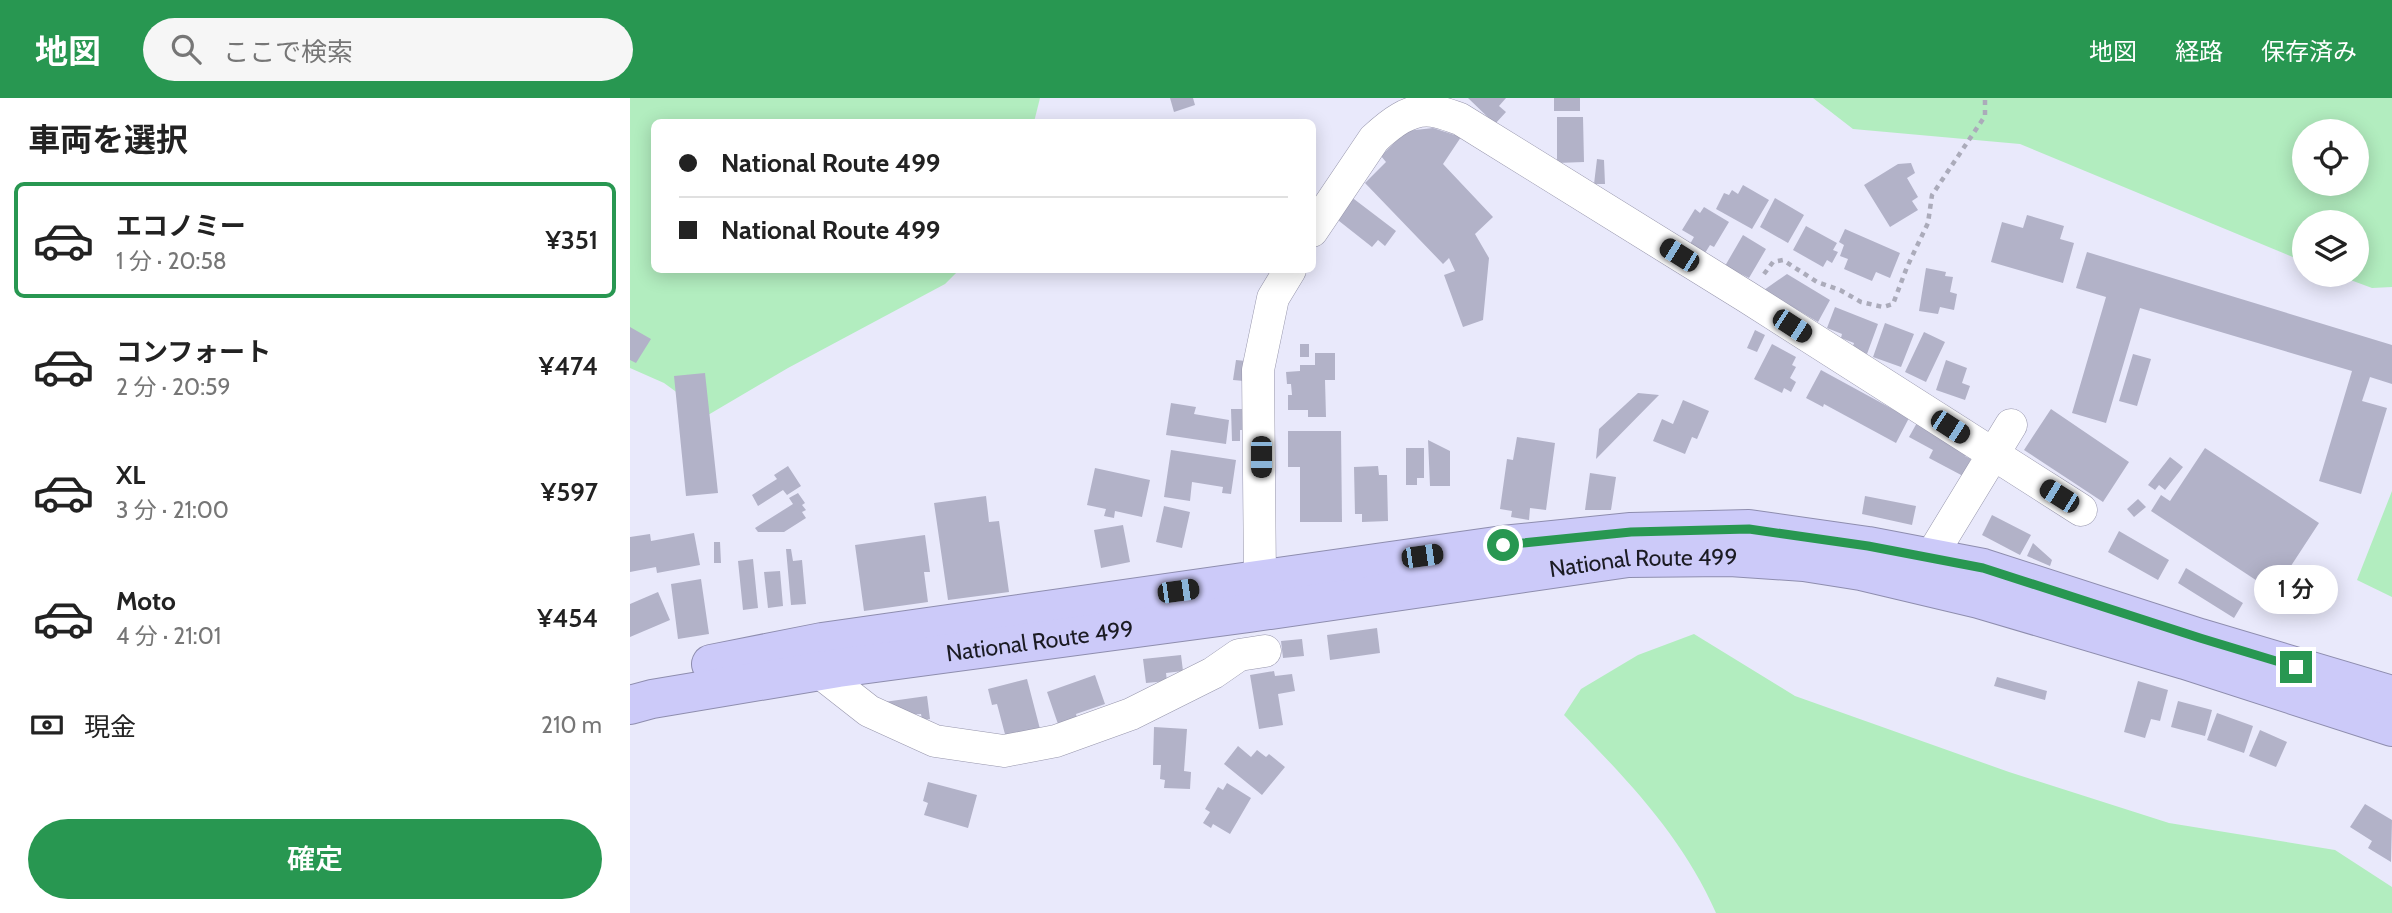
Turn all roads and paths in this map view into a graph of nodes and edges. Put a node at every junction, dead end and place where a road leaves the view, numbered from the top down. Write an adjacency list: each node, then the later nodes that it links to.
1 (1985, 98): 4 (path)
2 (1316, 226): 4 (street)
3 (1288, 273): 9 (street)
4 (1747, 297): 6 (street)
5 (2011, 425): 6 (street)
6 (1994, 456): 7 (street); 8 (street)
7 (2081, 510)
8 (1930, 558): 9 (highway, National Route 499); 13 (highway, National Route 499)
9 (1260, 579): 12 (highway, National Route 499)
10 (1265, 651): 11 (street)
11 (818, 671): 14 (highway, National Route 499); 15 (highway, National Route 499)
12 (630, 682)
13 (2392, 695)
14 (630, 705)
15 (2392, 727)

